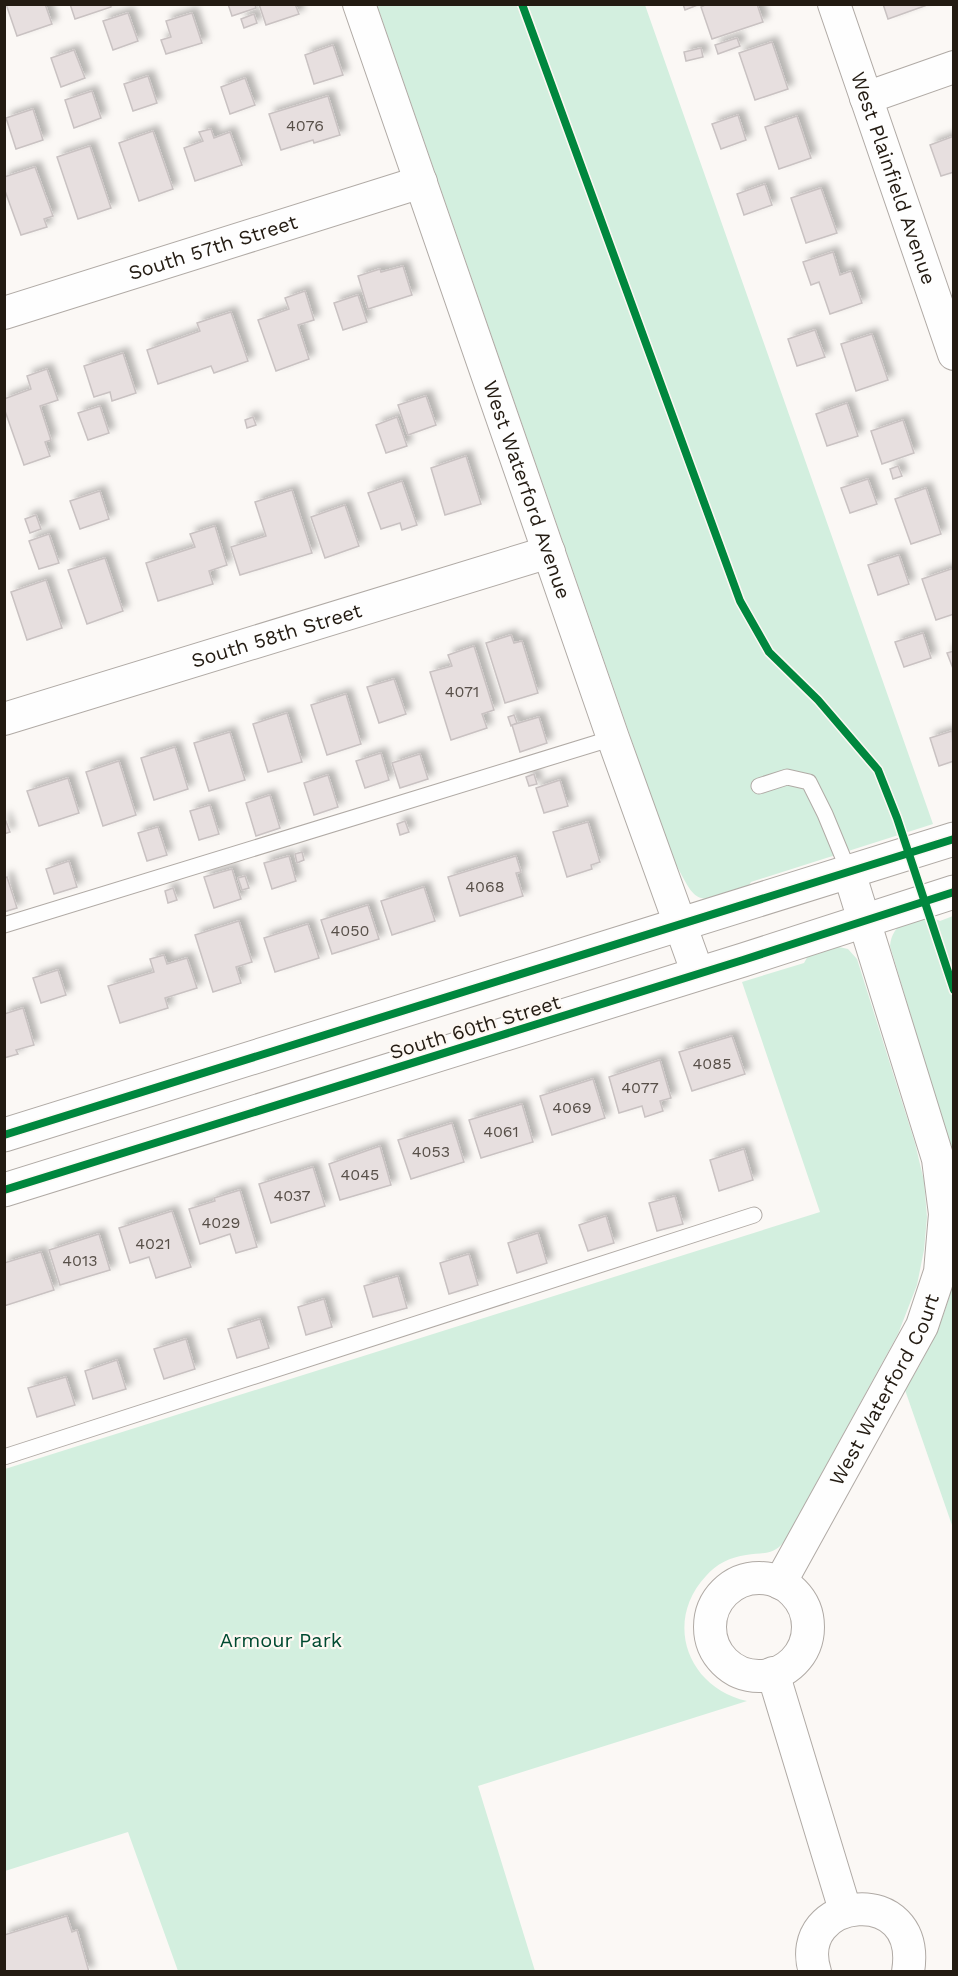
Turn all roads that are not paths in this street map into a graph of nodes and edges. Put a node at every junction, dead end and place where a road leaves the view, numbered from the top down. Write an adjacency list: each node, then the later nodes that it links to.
1 (359, 4): 5 (street, West Waterford Avenue)
2 (834, 4): 4 (street, West Plainfield Avenue)
3 (954, 67): 4 (street)
4 (866, 98): 7 (street, West Plainfield Avenue)
5 (421, 182): 6 (street, South 57th Street); 8 (street, West Waterford Avenue)
6 (4, 313)
7 (954, 354)
8 (549, 552): 9 (street, South 58th Street); 10 (street, West Waterford Avenue)
9 (4, 719)
10 (613, 738): 16 (lane); 17 (street, West Waterford Avenue)
11 (759, 786): 13 (lane)
12 (954, 839): 13 (main road, South 60th Street)
13 (849, 872): 15 (street, West Waterford Court); 17 (main road, South 60th Street)
14 (954, 892): 15 (main road, South 60th Street)
15 (865, 920): 18 (main road, South 60th Street); 23 (street, West Waterford Court)
16 (4, 925)
17 (680, 926): 18 (street, West Waterford Avenue); 19 (main road, South 60th Street)
18 (698, 974): 20 (main road, South 60th Street)
19 (4, 1135)
20 (4, 1190)
21 (754, 1215): 22 (lane)
22 (4, 1457)
23 (780, 1583): 24 (street); 24 (street)
24 (773, 1673): 25 (street)
25 (845, 1910): 26 (street); 27 (street)
26 (816, 1971)
27 (908, 1971)

